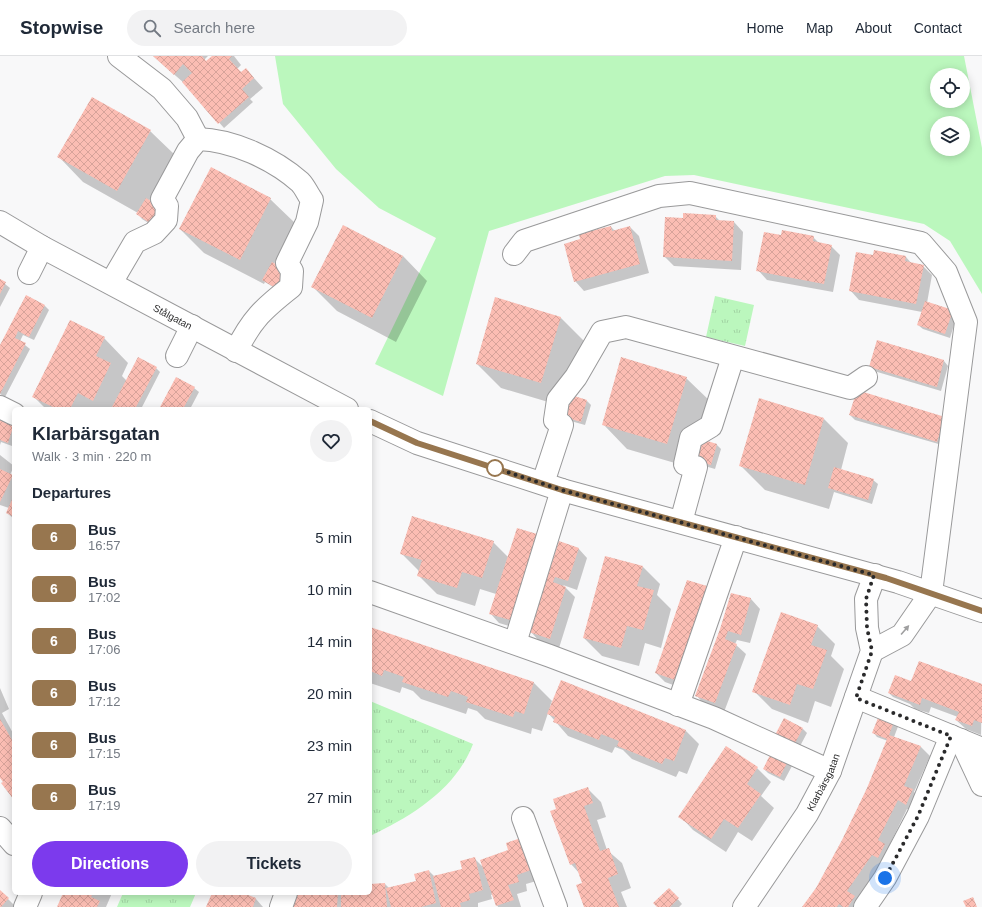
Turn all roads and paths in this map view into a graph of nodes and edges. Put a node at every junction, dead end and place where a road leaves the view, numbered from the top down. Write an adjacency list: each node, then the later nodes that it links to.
1 (119, 56): 2 (street)
2 (198, 139): 7 (street); 9 (street)
3 (0, 222): 4 (street, Stålgatan)
4 (42, 247): 6 (street); 7 (street, Stålgatan)
5 (514, 254): 22 (street)
6 (29, 273)
7 (111, 283): 8 (street, Stålgatan)
8 (192, 326): 9 (street, Stålgatan); 10 (street)
9 (236, 351): 14 (street, Stålgatan)
10 (177, 356)
11 (734, 357): 12 (street); 17 (street); 18 (street)
12 (866, 377)
13 (0, 407): 15 (street)
14 (343, 407)
15 (12, 413)
16 (372, 422): 17 (street)
17 (552, 486): 18 (street); 24 (street)
18 (681, 522): 19 (street)
19 (736, 537): 20 (street); 27 (street)
20 (874, 575): 22 (street); 25 (street)
21 (372, 593): 24 (street)
22 (931, 593): 23 (street); 25 (street, one-way to 22)
23 (982, 611)
24 (515, 643): 27 (street)
25 (872, 651): 26 (street, Klarbärsgatan)
26 (856, 698): 28 (street); 30 (street, Klarbärsgatan)
27 (678, 704): 30 (street)
28 (956, 738): 29 (street); 31 (street); 41 (street)
29 (982, 749)
30 (830, 771): 37 (street, Klarbärsgatan)
31 (982, 785)
32 (523, 818): 40 (street)
33 (0, 828): 34 (street)
34 (12, 842)
35 (30, 895): 38 (street)
36 (285, 895): 39 (street)
37 (743, 905)
38 (25, 907)
39 (282, 907)
40 (556, 907)
41 (865, 907)

